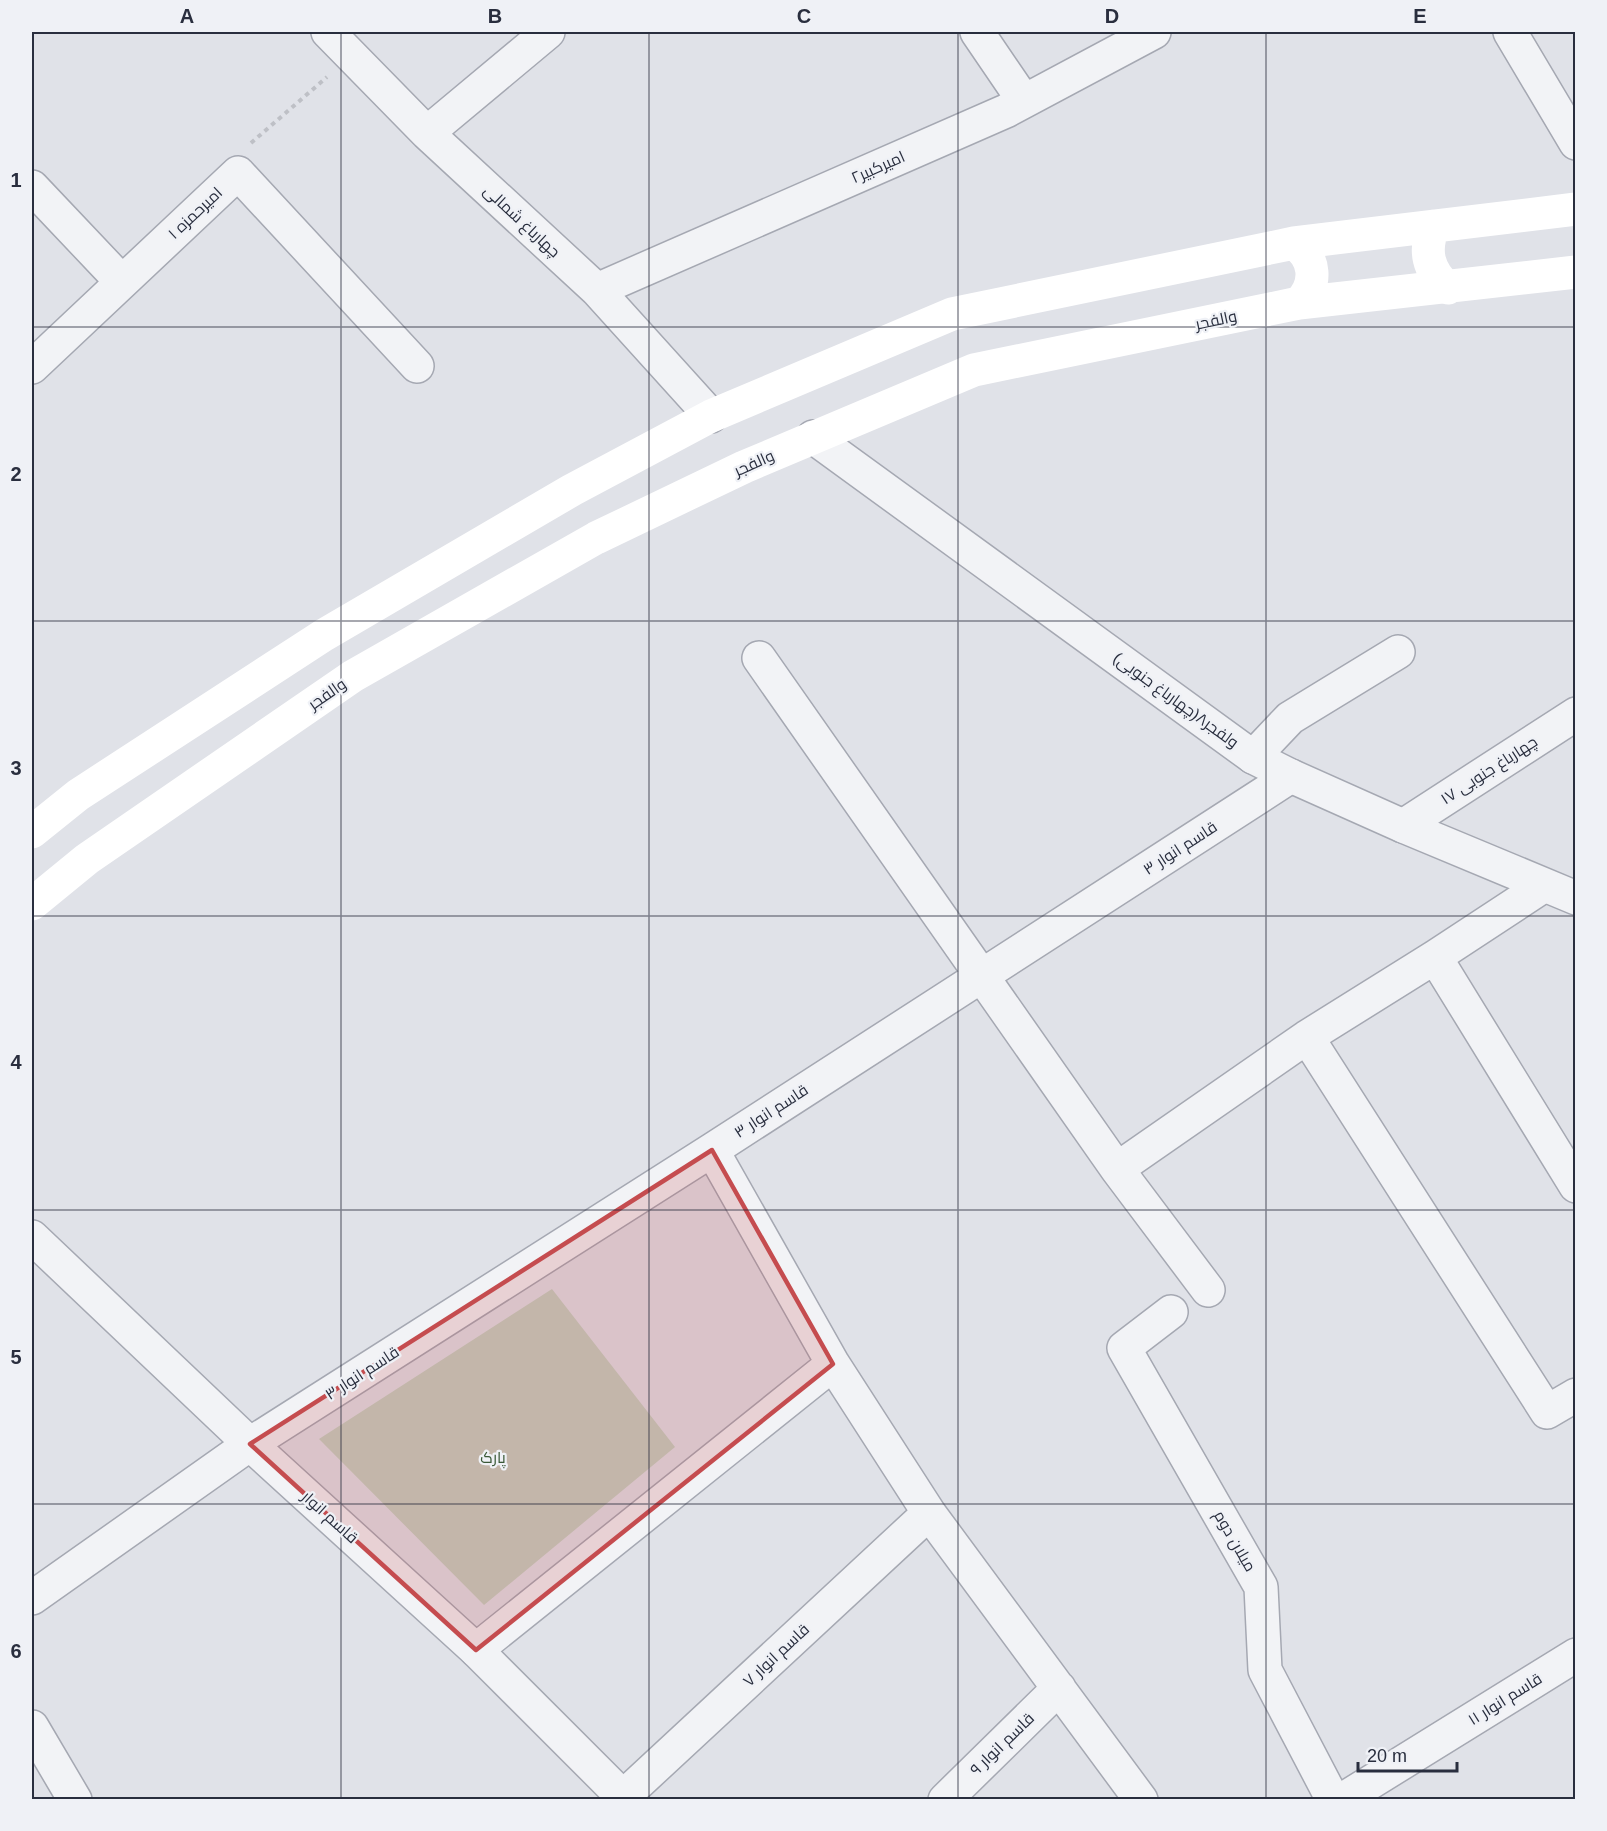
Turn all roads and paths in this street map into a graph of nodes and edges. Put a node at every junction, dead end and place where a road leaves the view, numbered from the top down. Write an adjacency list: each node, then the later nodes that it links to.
1 (328, 32): 6 (street, چهارباغ شمالی)
2 (548, 32): 8 (street)
3 (977, 32): 7 (street)
4 (1154, 32): 7 (street, امیرکبیر۲)
5 (1510, 32): 9 (street)
6 (351, 56): 8 (street, چهارباغ شمالی); 10 (path)
7 (1024, 102): 18 (street, امیرکبیر۲)
8 (427, 134): 18 (street, چهارباغ شمالی)
9 (1575, 143)
10 (238, 173): 16 (street, امیرحمزه ۱); 20 (street)
11 (32, 187): 16 (street)
12 (1575, 209): 13 (main road)
13 (1434, 226): 14 (main road); 17 (main road)
14 (1294, 243): 19 (main road); 22 (main road)
15 (1575, 272): 17 (main road, والفجر)
16 (122, 282): 21 (street, امیرحمزه ۱)
17 (1448, 288): 19 (main road, والفجر)
18 (597, 290): 22 (street, چهارباغ شمالی)
19 (1299, 303): 23 (main road, والفجر)
20 (417, 366)
21 (32, 368)
22 (711, 416): 30 (main road)
23 (813, 437): 27 (street, ولفجر۸(چهارباغ جنوبی)); 33 (main road, والفجر)
24 (1398, 652): 27 (street)
25 (759, 657): 35 (street)
26 (1575, 714): 29 (street, چهارباغ جنوبی ۱۷)
27 (1253, 757): 28 (street, ولفجر۸(چهارباغ جنوبی))
28 (1291, 776): 29 (street, ولفجر۸(چهارباغ جنوبی)); 35 (street, قاسم انوار ۳)
29 (1403, 826): 31 (street, ولفجر۸(چهارباغ جنوبی))
30 (32, 832)
31 (1543, 886): 32 (street, ولفجر۸(چهارباغ جنوبی)); 34 (street)
32 (1575, 898)
33 (32, 904)
34 (1436, 957): 36 (street); 39 (street)
35 (982, 974): 37 (street, قاسم انوار ۳); 38 (street)
36 (1307, 1037): 38 (street); 44 (street)
37 (712, 1150): 43 (street); 45 (street, قاسم انوار ۳)
38 (1117, 1169): 41 (street)
39 (1575, 1186)
40 (32, 1237): 45 (street, قاسم انوار)
41 (1208, 1290)
42 (1171, 1312): 56 (street, میلان دوم)
43 (833, 1364): 46 (street); 48 (street)
44 (1575, 1395)
45 (250, 1444): 47 (street, قاسم انوار ۳); 48 (street, قاسم انوار)
46 (929, 1513): 50 (street); 52 (street, قاسم انوار ۷)
47 (32, 1598)
48 (476, 1650): 52 (street, قاسم انوار)
49 (1575, 1655): 57 (street, قاسم انوار ۱۱)
50 (1059, 1688): 54 (street, قاسم انوار ۹); 55 (street)
51 (32, 1727): 53 (street)
52 (624, 1798)
53 (75, 1800)
54 (945, 1800)
55 (1141, 1800)
56 (1333, 1800)
57 (1342, 1800)

